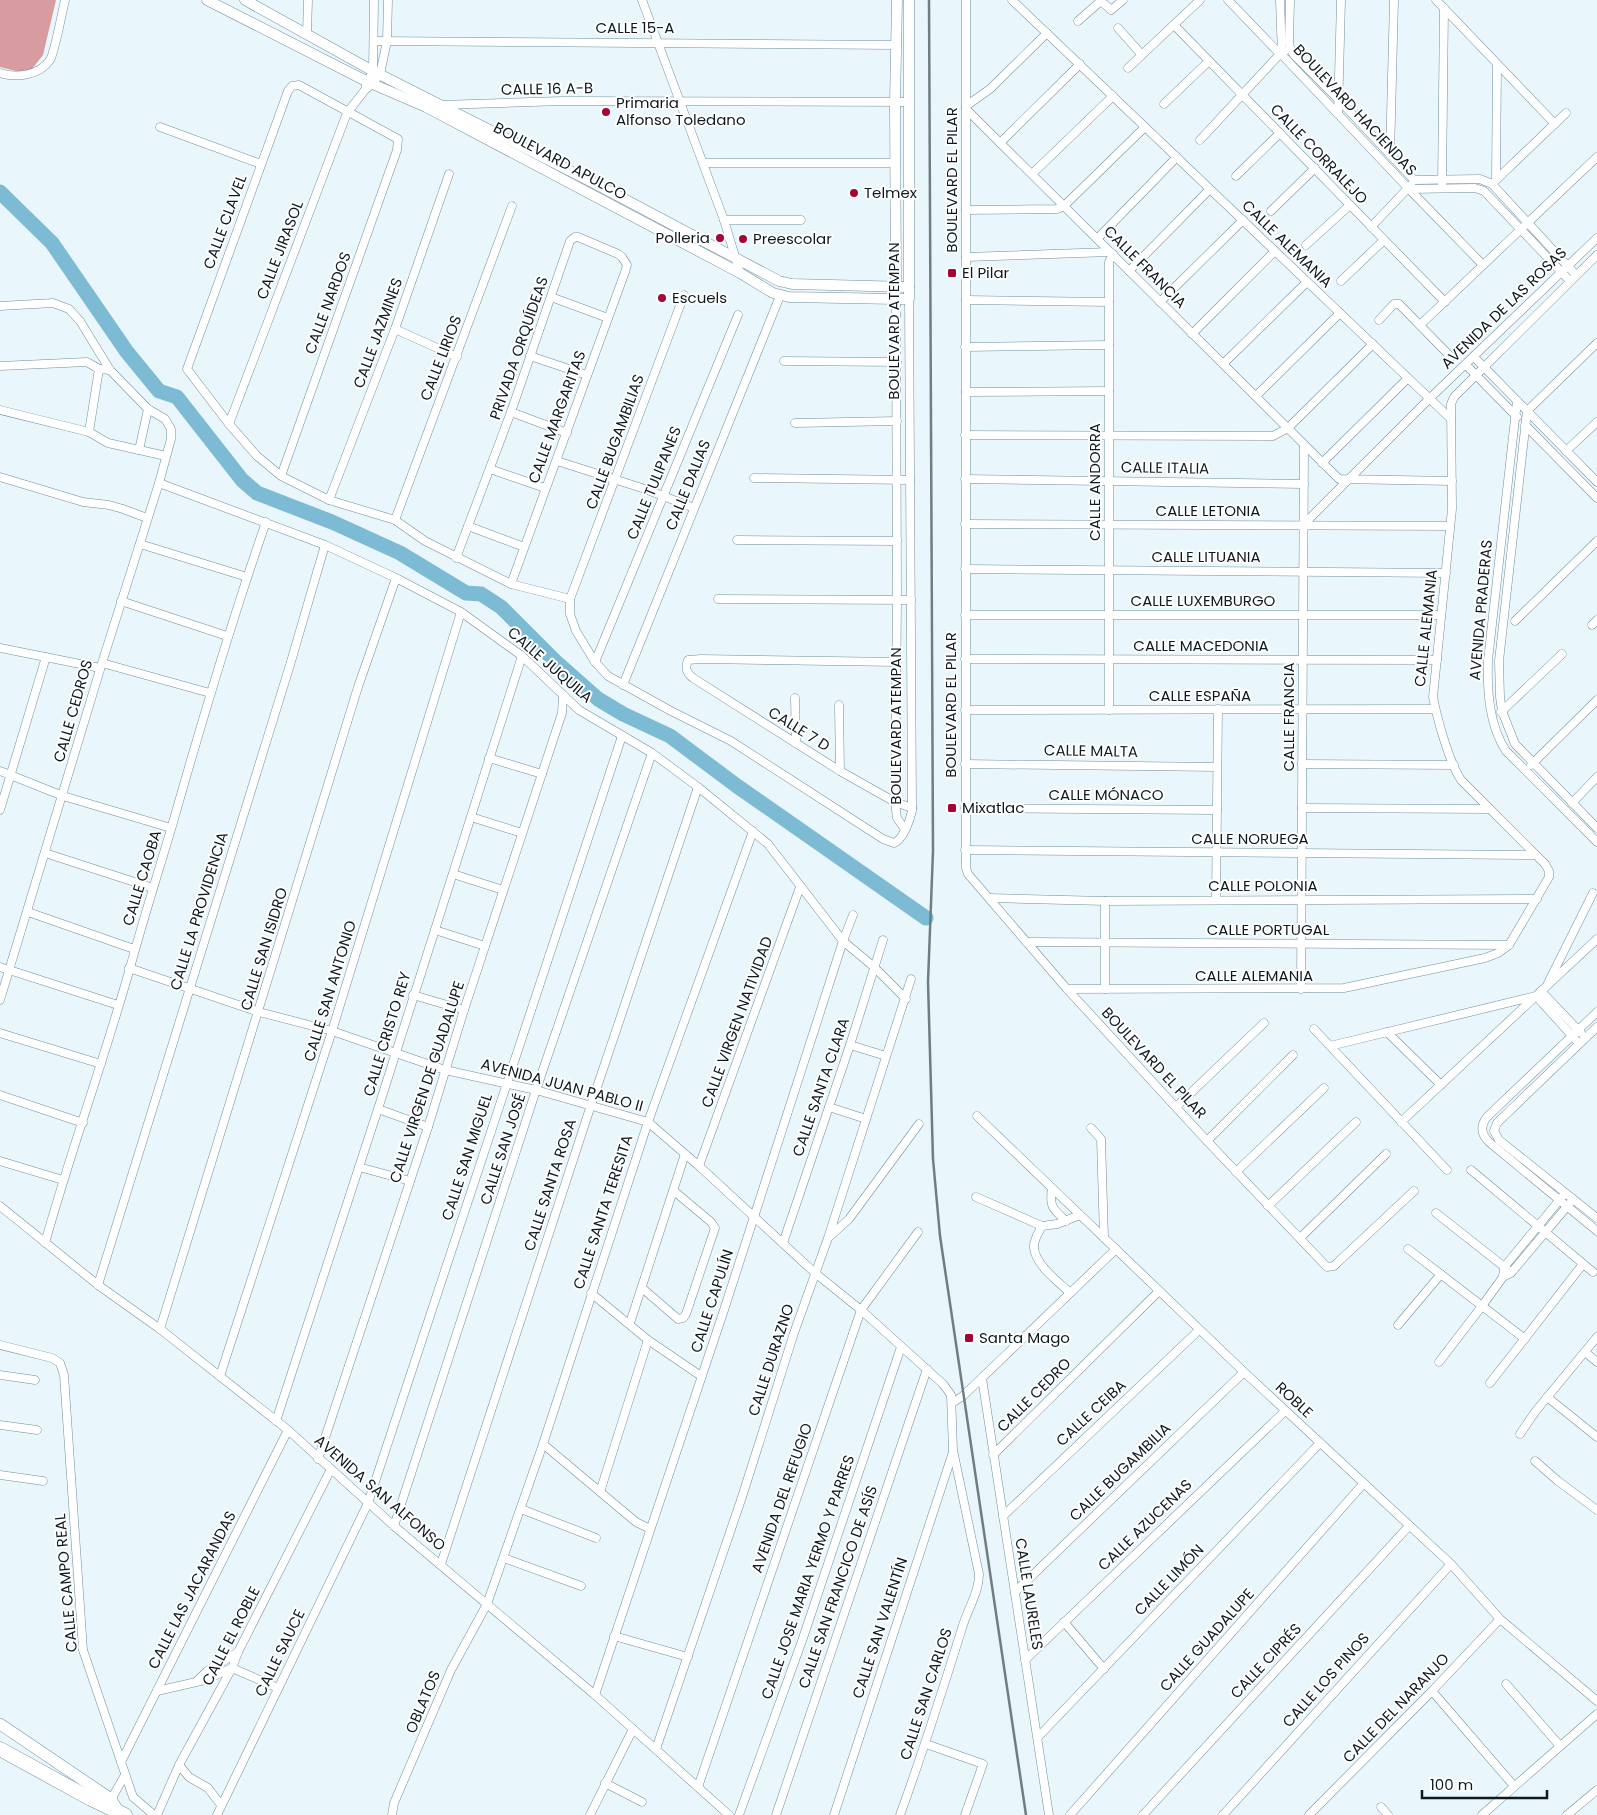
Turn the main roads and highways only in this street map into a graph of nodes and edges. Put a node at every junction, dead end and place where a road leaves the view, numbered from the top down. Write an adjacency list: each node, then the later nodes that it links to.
1 (0, 1724): 3 (main road)
2 (0, 1749): 3 (highway)
3 (115, 1808)

